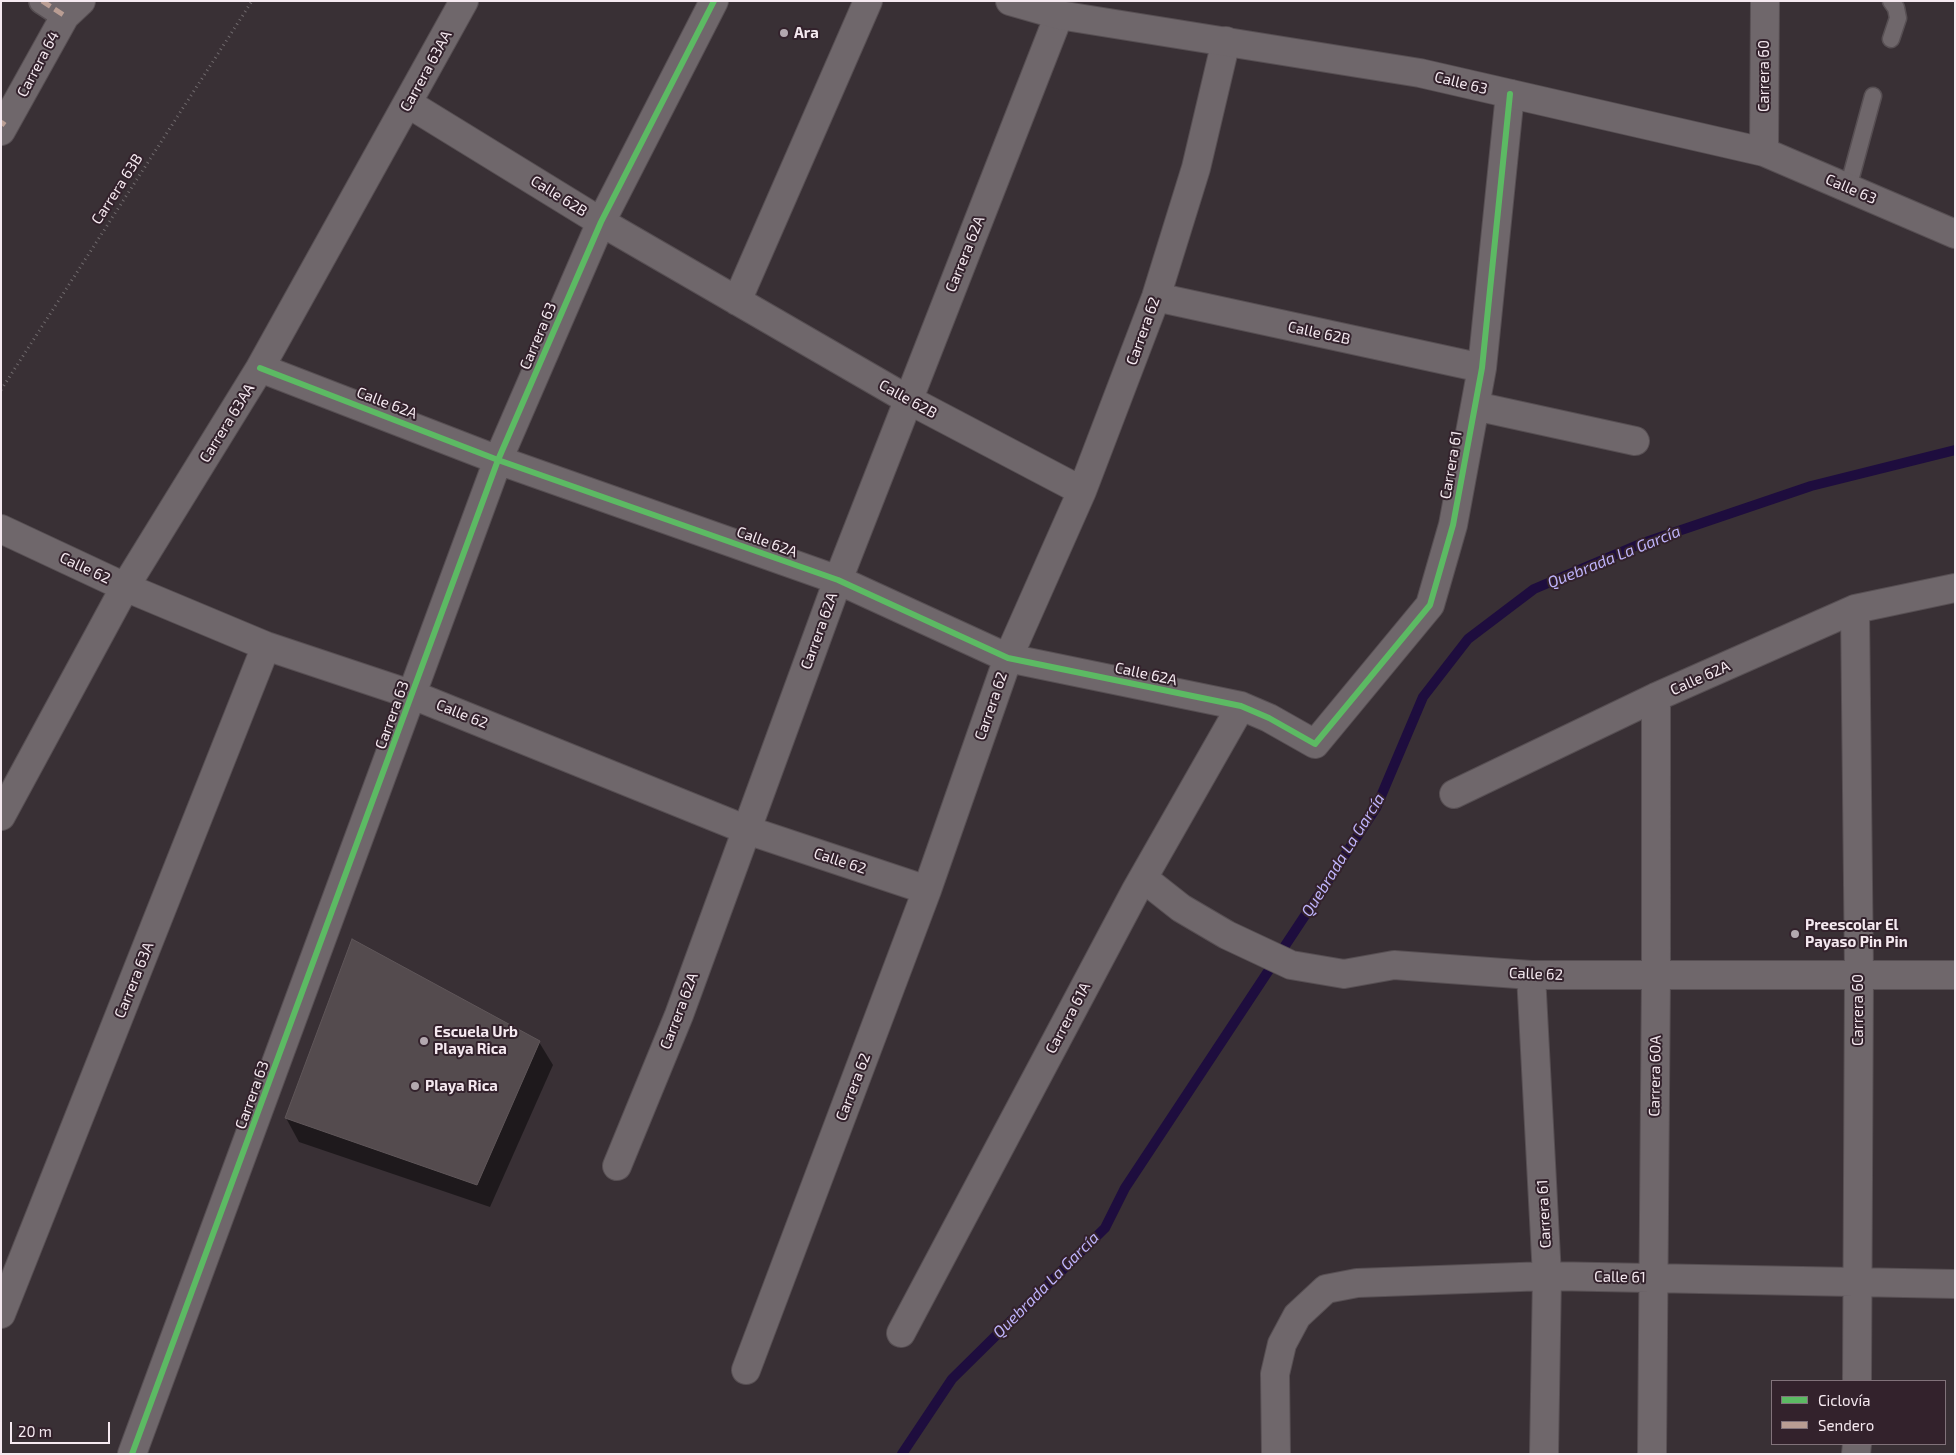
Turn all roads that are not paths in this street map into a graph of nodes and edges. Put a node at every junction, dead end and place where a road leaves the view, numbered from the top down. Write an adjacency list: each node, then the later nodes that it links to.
1 (42, 1): 8 (street)
2 (464, 1): 14 (street, Carrera 63AA)
3 (714, 1): 18 (street, Carrera 63)
4 (868, 1): 21 (street)
5 (1010, 1): 9 (street, Calle 63)
6 (1765, 1): 16 (street, Carrera 60)
7 (1891, 1): 10 (lane)
8 (73, 8): 15 (street, Carrera 64)
9 (1059, 16): 11 (street, Calle 63); 24 (street, Carrera 62A)
10 (1891, 38)
11 (1226, 41): 12 (street, Calle 63); 20 (street, Carrera 62)
12 (1510, 94): 16 (street, Calle 63); 23 (street, Carrera 61)
13 (1873, 96): 17 (lane)
14 (409, 104): 18 (street, Calle 62B); 22 (street, Carrera 63AA)
15 (3, 126)
16 (1764, 152): 17 (street, Calle 63)
17 (1848, 188): 19 (street, Calle 63)
18 (601, 222): 21 (street, Calle 62B); 27 (street, Carrera 63)
19 (1955, 234)
20 (1156, 297): 23 (street, Calle 62B); 28 (street, Carrera 62)
21 (737, 301): 24 (street, Calle 62B)
22 (260, 368): 27 (street, Calle 62A); 31 (street, Carrera 63AA)
23 (1482, 368): 25 (street, Carrera 61)
24 (908, 399): 28 (street, Calle 62B); 30 (street, Carrera 62A)
25 (1475, 406): 26 (street); 39 (street, Carrera 61)
26 (1635, 441)
27 (498, 460): 30 (street, Calle 62A); 36 (street, Carrera 63)
28 (1082, 491): 35 (street, Carrera 62)
29 (1, 529): 31 (street, Calle 62)
30 (838, 580): 35 (street, Calle 62A); 42 (street, Carrera 62A)
31 (125, 587): 34 (street, Calle 62); 41 (street, Carrera 63AA)
32 (1955, 588): 33 (street, Calle 62A)
33 (1855, 609): 37 (street, Calle 62A); 45 (street, Carrera 60)
34 (266, 646): 36 (street, Calle 62); 54 (street, Carrera 63A)
35 (1008, 658): 38 (street, Calle 62A); 44 (street, Carrera 62)
36 (413, 695): 42 (street, Calle 62); 58 (street, Carrera 63)
37 (1656, 697): 40 (street, Calle 62A); 47 (street, Carrera 60A)
38 (1241, 706): 39 (street, Calle 62A); 43 (street, Carrera 61A)
39 (1269, 718)
40 (1454, 794)
41 (1, 816)
42 (747, 830): 44 (street, Calle 62); 49 (street, Carrera 62A)
43 (1143, 878): 46 (street, Calle 62); 55 (street, Carrera 61A)
44 (927, 890): 56 (street, Carrera 62)
45 (1859, 974): 47 (street, Calle 62); 48 (street, Calle 62); 52 (street, Carrera 60)
46 (1531, 975): 47 (street, Calle 62); 50 (street, Carrera 61)
47 (1656, 975): 51 (street, Carrera 60A)
48 (1955, 976)
49 (617, 1166)
50 (1547, 1276): 51 (street, Calle 61); 59 (street, Calle 61); 60 (street, Carrera 61)
51 (1653, 1278): 52 (street, Calle 61); 61 (street, Carrera 60A)
52 (1857, 1283): 53 (street, Calle 61); 57 (street, Carrera 60)
53 (1955, 1284)
54 (1, 1314)
55 (901, 1333)
56 (746, 1370)
57 (1857, 1380)
58 (132, 1454)
59 (1276, 1454)
60 (1544, 1454)
61 (1652, 1454)

